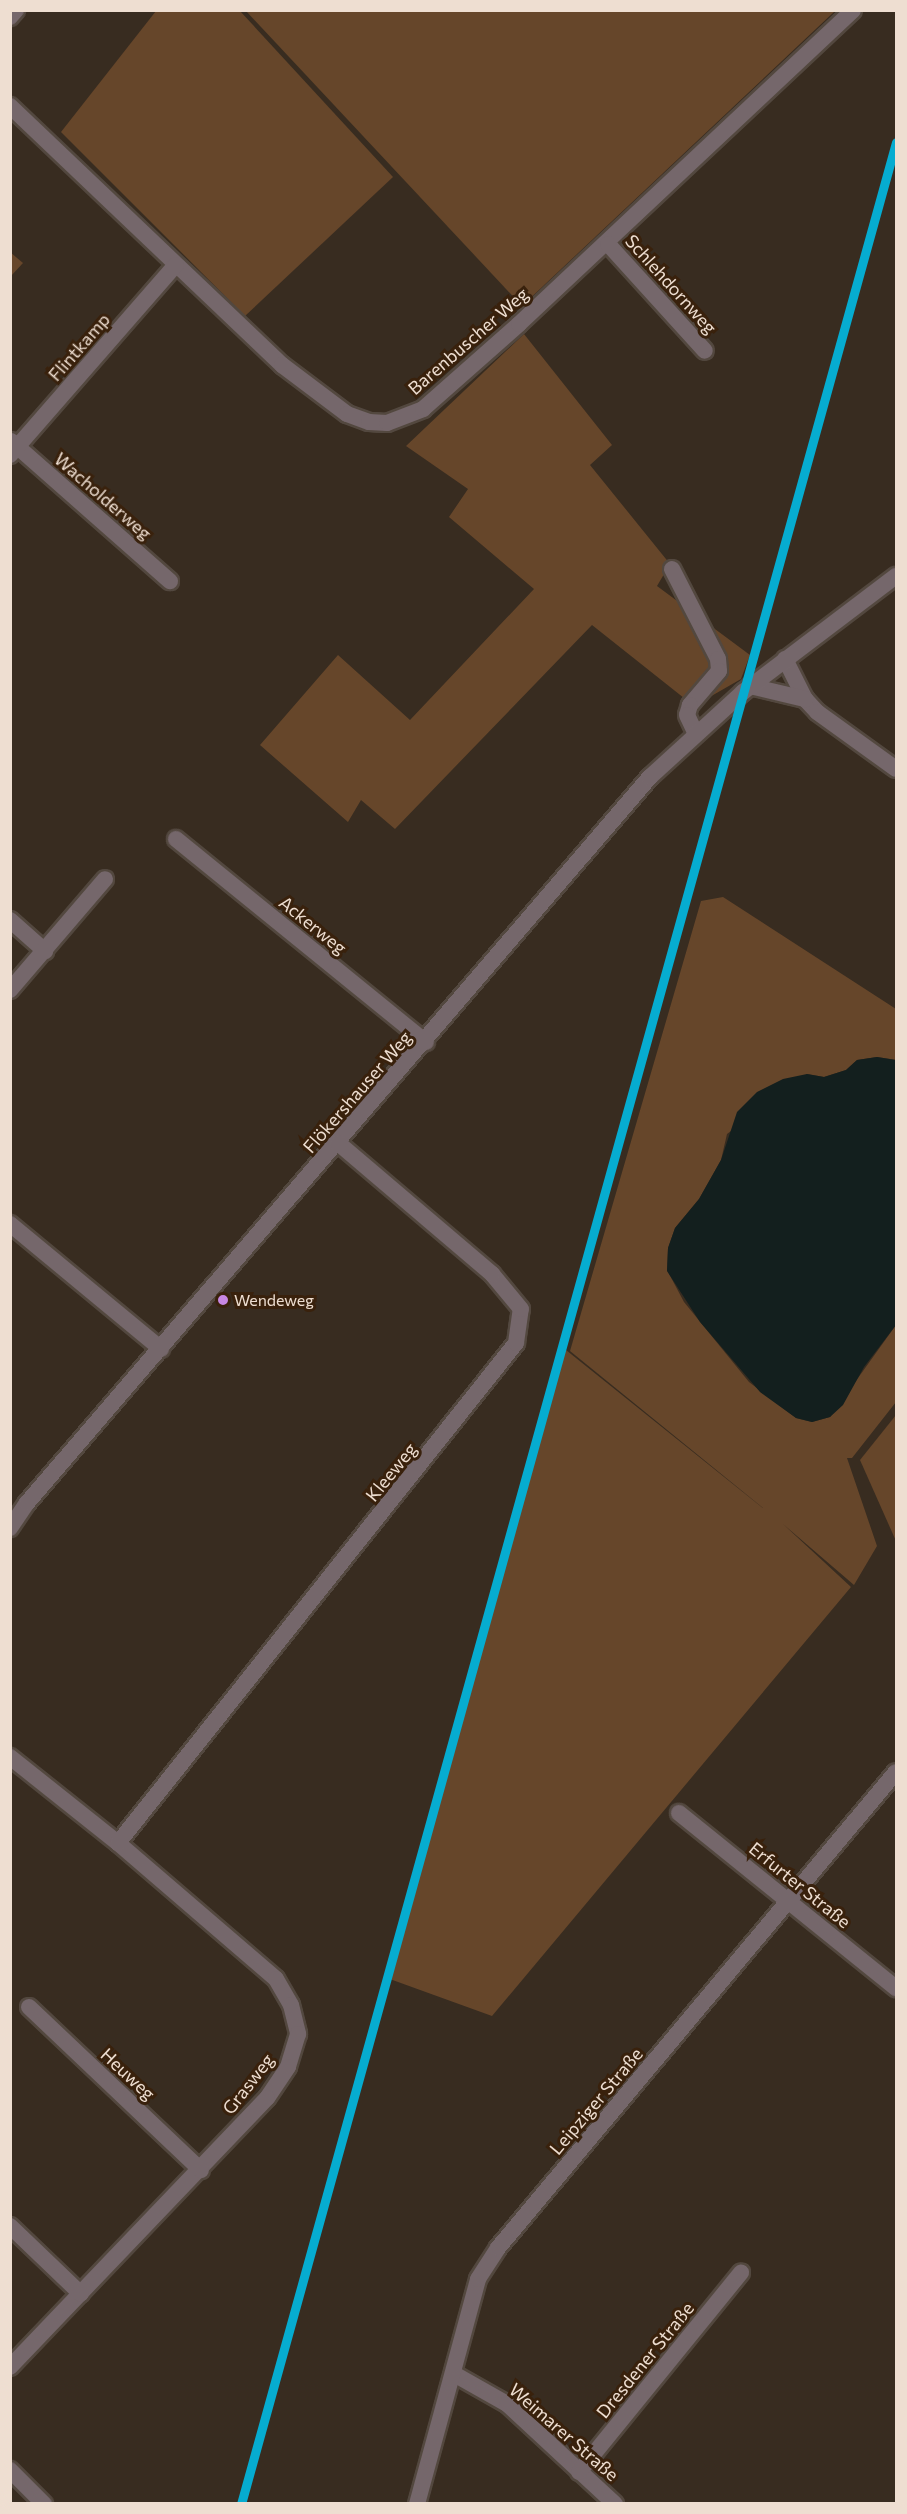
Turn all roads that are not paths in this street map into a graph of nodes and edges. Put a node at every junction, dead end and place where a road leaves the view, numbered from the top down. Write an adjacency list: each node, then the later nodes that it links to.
1 (16, 10): 3 (street)
2 (853, 10): 5 (street, Barenbuscher Weg)
3 (10, 17)
4 (10, 106): 6 (street, Barenbuscher Weg)
5 (608, 244): 6 (street, Barenbuscher Weg); 7 (street, Schlehdornweg)
6 (176, 265): 8 (street, Flintkamp)
7 (705, 351)
8 (13, 447): 11 (street, Wacholderweg)
9 (672, 569): 15 (street)
10 (897, 576): 12 (street, Flökershauser Weg)
11 (170, 581)
12 (785, 659): 13 (street, Flökershauser Weg); 14 (street)
13 (746, 689): 14 (street); 15 (street, Flökershauser Weg)
14 (805, 699): 16 (street)
15 (695, 732): 22 (street, Flökershauser Weg)
16 (897, 769)
17 (176, 839): 22 (street, Ackerweg)
18 (105, 879): 20 (street)
19 (10, 920): 20 (street)
20 (45, 951): 21 (street)
21 (10, 990)
22 (426, 1042): 23 (street, Flökershauser Weg)
23 (338, 1143): 25 (street, Flökershauser Weg); 30 (street, Kleeweg)
24 (10, 1224): 25 (street)
25 (161, 1349): 26 (street, Flökershauser Weg)
26 (10, 1528)
27 (10, 1757): 30 (street, Grasweg)
28 (897, 1772): 31 (street, Leipziger Straße)
29 (679, 1813): 31 (street, Erfurter Straße)
30 (118, 1843): 34 (street, Grasweg)
31 (788, 1901): 32 (street, Erfurter Straße); 39 (street, Leipziger Straße)
32 (897, 1988)
33 (29, 2007): 34 (street, Heuweg)
34 (201, 2170): 37 (street, Grasweg)
35 (10, 2226): 37 (street)
36 (741, 2273): 41 (street, Dresdener Straße)
37 (81, 2294): 38 (street, Grasweg)
38 (10, 2367)
39 (454, 2374): 41 (street, Weimarer Straße); 43 (street, Leipziger Straße)
40 (10, 2470): 42 (street)
41 (579, 2472): 44 (street, Weimarer Straße)
42 (44, 2504)
43 (417, 2504)
44 (615, 2504)

